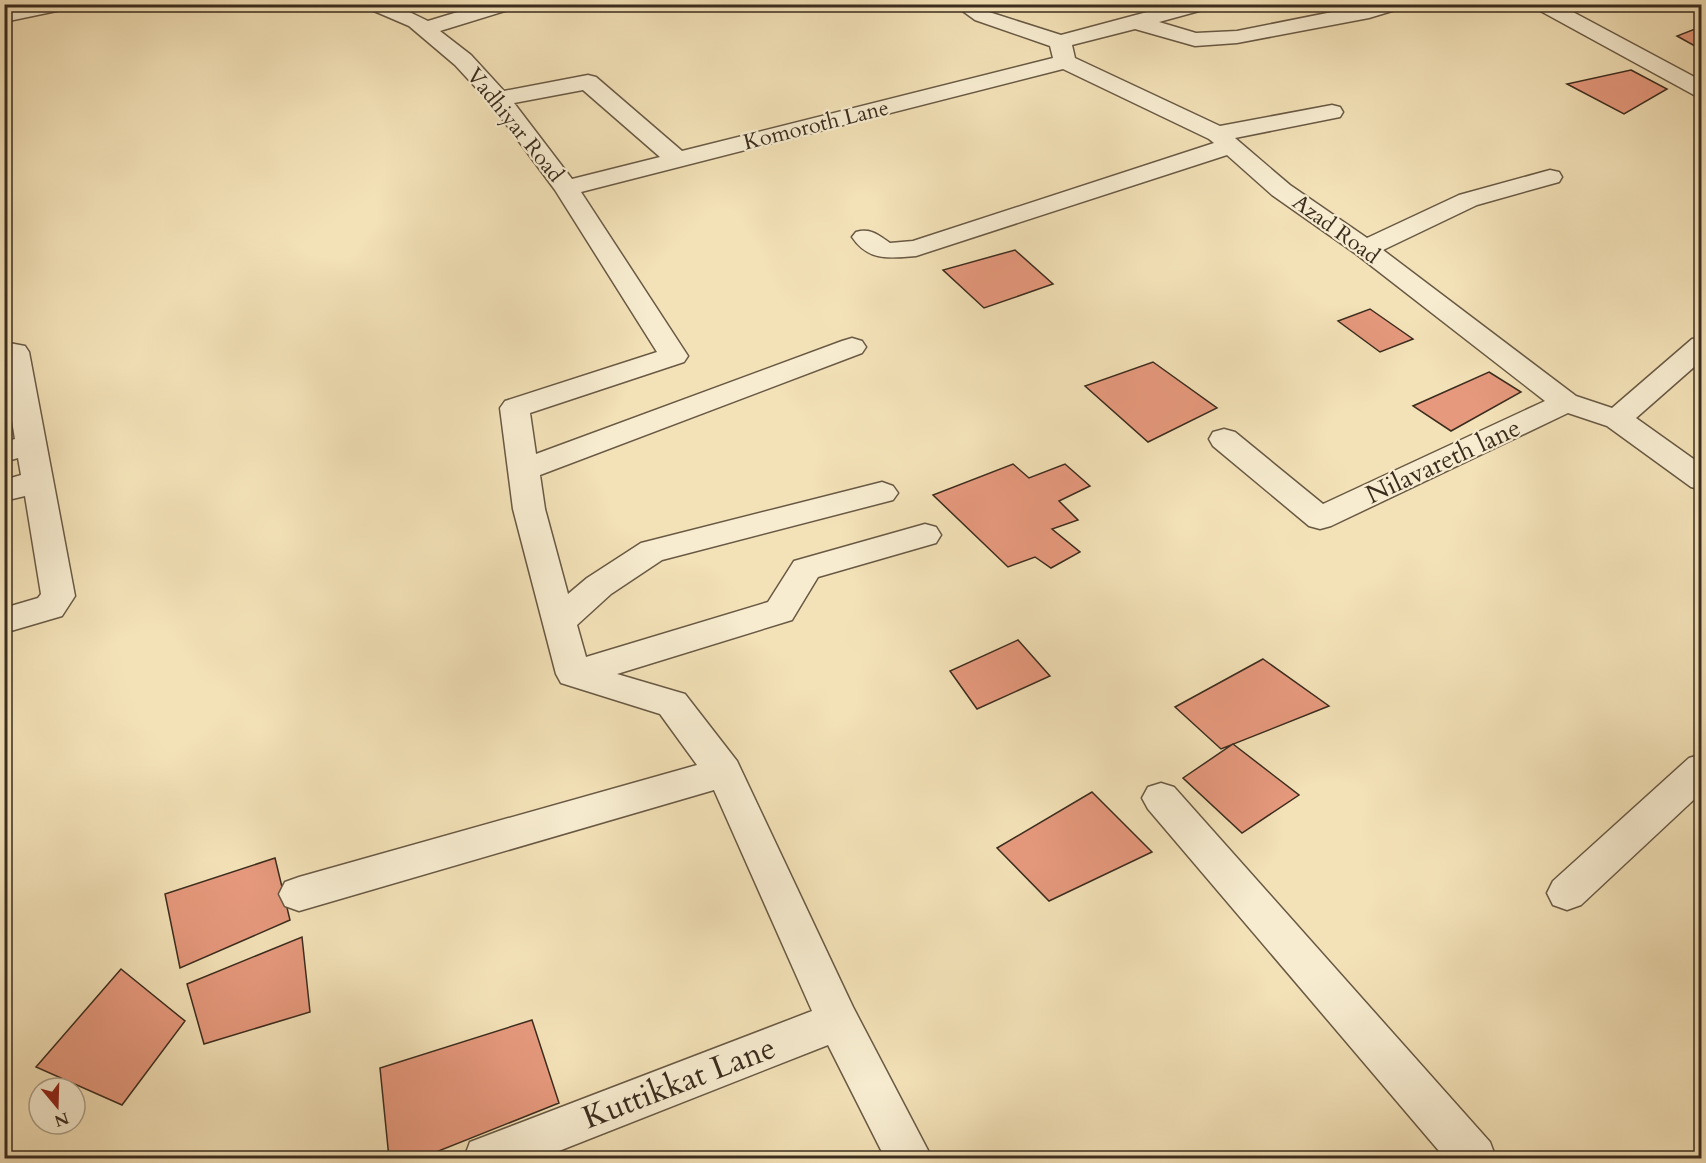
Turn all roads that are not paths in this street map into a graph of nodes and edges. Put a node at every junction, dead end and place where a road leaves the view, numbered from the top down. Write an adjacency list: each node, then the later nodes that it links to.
1 (64, 4): 9 (street)
2 (374, 4): 11 (street, Vadhiyar Road)
3 (508, 4): 11 (street)
4 (963, 4): 12 (street, Azad Road)
5 (1203, 4): 8 (street, Komoroth Lane)
6 (1395, 4): 10 (street)
7 (1542, 4): 13 (street)
8 (1175, 8): 10 (street, Komoroth Lane)
9 (4, 16)
10 (1135, 22): 12 (street, Komoroth Lane)
11 (424, 29): 14 (street, Vadhiyar Road)
12 (1062, 52): 16 (street, Azad Road); 17 (street, Komoroth Lane)
13 (1701, 90)
14 (499, 99): 17 (street); 19 (street, Vadhiyar Road)
15 (1332, 112): 16 (street)
16 (1223, 140): 20 (street); 21 (street, Azad Road)
17 (678, 160): 19 (street, Komoroth Lane)
18 (1550, 177): 21 (street)
19 (566, 188): 29 (street, Vadhiyar Road)
20 (865, 237)
21 (1365, 249): 25 (street, Azad Road)
22 (1701, 345): 26 (street)
23 (852, 347): 29 (street)
24 (4, 350): 28 (street)
25 (1566, 404): 26 (street, Azad Road); 27 (street, Nilavareth lane)
26 (1617, 419): 30 (street, Azad Road)
27 (1224, 439)
28 (18, 448): 31 (street)
29 (525, 469): 36 (street)
30 (1701, 480)
31 (38, 482): 32 (street); 35 (street)
32 (4, 491)
33 (882, 493): 36 (street)
34 (925, 535): 37 (street)
35 (4, 621)
36 (559, 621): 37 (street)
37 (573, 674): 39 (street)
38 (1701, 769): 41 (street)
39 (724, 772): 42 (street); 43 (street)
40 (1161, 798): 46 (street)
41 (1567, 893)
42 (299, 894)
43 (838, 1022): 44 (street, Kuttikkat Lane); 45 (street)
44 (486, 1158)
45 (909, 1158)
46 (1474, 1158)

